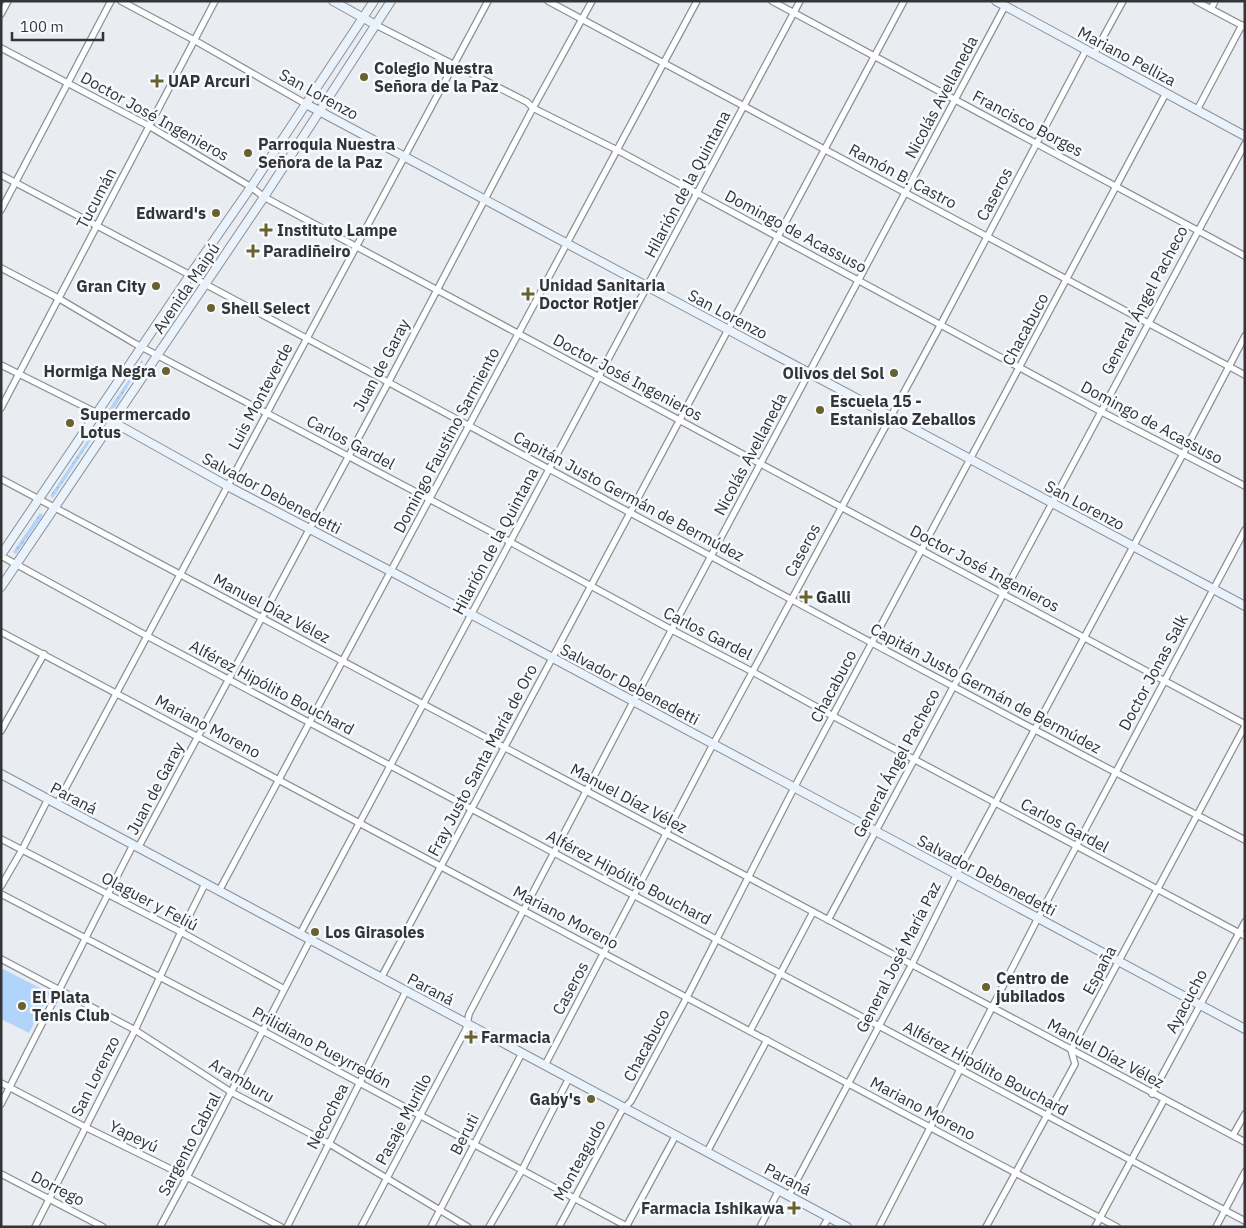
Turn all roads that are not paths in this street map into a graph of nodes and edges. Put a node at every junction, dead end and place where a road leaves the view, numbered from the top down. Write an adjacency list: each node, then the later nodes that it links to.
1 (8, 1): 22 (street)
2 (111, 1): 34 (street)
3 (121, 1): 27 (street, San Lorenzo)
4 (215, 1): 27 (street, Tucumán)
5 (334, 1): 23 (street, Domingo de Acassuso)
6 (374, 1): 23 (street, Avenida Maipú)
7 (391, 1): 25 (street, Avenida Maipú)
8 (488, 1): 33 (street, Luis Monteverde)
9 (548, 1): 24 (street, Ramón B. Castro)
10 (592, 1): 24 (street, Juan de Garay)
11 (697, 1): 32 (street, Domingo Faustino Sarmiento)
12 (772, 1): 21 (street, Francisco Borges)
13 (800, 1): 21 (street, Hilarión de la Quintana)
14 (904, 1): 31 (street, Fray Justo Santa María de Oro)
15 (996, 1): 19 (street, Mariano Pelliza)
16 (1123, 1): 30 (street)
17 (1196, 1): 20 (street)
18 (1215, 1): 20 (street)
19 (1005, 6): 29 (street, Mariano Pelliza); 36 (street, Nicolás Avellaneda)
20 (1211, 9): 26 (street)
21 (794, 13): 31 (street, Francisco Borges); 38 (street, Hilarión de la Quintana)
22 (1, 14)
23 (363, 18): 25 (street, Domingo de Acassuso); 37 (street, Avenida Maipú)
24 (582, 19): 32 (street, Ramón B. Castro); 39 (street, Juan de Garay)
25 (376, 25): 33 (street, Domingo de Acassuso); 41 (street, Avenida Maipú)
26 (1243, 26): 40 (street)
27 (194, 40): 37 (street, San Lorenzo); 42 (street, Tucumán)
28 (1, 48): 34 (street, Doctor José Ingenieros)
29 (1086, 50): 30 (street, Mariano Pelliza); 44 (street, Caseros)
30 (1094, 54): 35 (street, Mariano Pelliza)
31 (875, 56): 36 (street, Francisco Borges); 47 (street, Fray Justo Santa María de Oro)
32 (664, 63): 38 (street, Ramón B. Castro); 46 (street, Domingo Faustino Sarmiento)
33 (453, 65): 39 (street, Domingo de Acassuso); 48 (street, Luis Monteverde)
34 (68, 83): 42 (street, Doctor José Ingenieros); 50 (street)
35 (1166, 93): 40 (street, Mariano Pelliza); 51 (street, Chacabuco)
36 (955, 100): 44 (street, Francisco Borges); 53 (street, Nicolás Avellaneda)
37 (306, 104): 41 (street, San Lorenzo); 52 (street, Avenida Maipú)
38 (744, 106): 47 (street, Ramón B. Castro); 54 (street, Hilarión de la Quintana)
39 (533, 108): 46 (street, Domingo de Acassuso); 56 (street, Juan de Garay)
40 (1197, 110): 43 (street, Mariano Pelliza)
41 (319, 111): 48 (street, San Lorenzo); 55 (street, Avenida Maipú)
42 (149, 126): 52 (street, Doctor José Ingenieros); 58 (street, Tucumán)
43 (1245, 136)
44 (1036, 143): 51 (street, Francisco Borges); 61 (street, Caseros)
45 (1245, 144): 59 (street, General Ángel Pacheco)
46 (617, 150): 54 (street, Domingo de Acassuso); 62 (street, Domingo Faustino Sarmiento)
47 (825, 150): 53 (street, Ramón B. Castro); 60 (street, Fray Justo Santa María de Oro)
48 (404, 156): 56 (street, San Lorenzo); 63 (street, Luis Monteverde)
49 (1, 175): 50 (street, Capitán Justo Germán de Bermúdez)
50 (16, 182): 57 (street); 58 (street, Capitán Justo Germán de Bermúdez)
51 (1116, 186): 59 (street, Francisco Borges); 68 (street, Chacabuco)
52 (251, 187): 55 (street, Doctor José Ingenieros); 66 (street, Avenida Maipú)
53 (905, 193): 61 (street, Ramón B. Castro); 67 (street, Nicolás Avellaneda)
54 (697, 194): 60 (street, Domingo de Acassuso); 70 (street, Hilarión de la Quintana)
55 (264, 197): 63 (street, Doctor José Ingenieros); 69 (street, Avenida Maipú)
56 (485, 200): 62 (street, San Lorenzo); 71 (street, Juan de Garay)
57 (1, 210)
58 (96, 226): 66 (street, Capitán Justo Germán de Bermúdez); 72 (street, Tucumán)
59 (1198, 230): 64 (street, Francisco Borges); 73 (street, General Ángel Pacheco)
60 (778, 236): 67 (street, Domingo de Acassuso); 75 (street, Fray Justo Santa María de Oro)
61 (986, 236): 68 (street, Ramón B. Castro); 74 (street, Caseros)
62 (567, 244): 70 (street, San Lorenzo); 76 (street, Domingo Faustino Sarmiento)
63 (356, 248): 71 (street, Doctor José Ingenieros); 78 (street, Luis Monteverde)
64 (1245, 256)
65 (1, 268): 72 (street, Carlos Gardel)
66 (190, 275): 69 (street, Capitán Justo Germán de Bermúdez); 79 (street, Avenida Maipú)
67 (859, 279): 74 (street, Domingo de Acassuso); 84 (street, Nicolás Avellaneda)
68 (1067, 280): 73 (street, Ramón B. Castro); 83 (street, Chacabuco)
69 (205, 284): 78 (street, Capitán Justo Germán de Bermúdez); 80 (street, Avenida Maipú)
70 (648, 287): 75 (street, San Lorenzo); 87 (street, Hilarión de la Quintana)
71 (436, 291): 76 (street, Doctor José Ingenieros); 88 (street, Juan de Garay)
72 (58, 298): 79 (street, Carlos Gardel); 85 (street, Tucumán)
73 (1148, 323): 82 (street, Ramón B. Castro); 90 (street, General Ángel Pacheco)
74 (941, 324): 83 (street, Domingo de Acassuso); 93 (street, Caseros)
75 (728, 330): 84 (street, San Lorenzo); 94 (street, Fray Justo Santa María de Oro)
76 (519, 334): 87 (street, Doctor José Ingenieros); 96 (street, Domingo Faustino Sarmiento)
77 (1245, 336): 82 (street, General José María Paz)
78 (306, 339): 88 (street, Capitán Justo Germán de Bermúdez); 92 (street, Luis Monteverde)
79 (142, 347): 80 (street, Carlos Gardel); 91 (street, Avenida Maipú)
80 (157, 355): 92 (street, Carlos Gardel); 95 (street, Avenida Maipú)
81 (1, 365): 85 (street, Salvador Debenedetti)
82 (1228, 366): 86 (street, Ramón B. Castro); 97 (street, General José María Paz)
83 (1020, 367): 90 (street, Domingo de Acassuso); 99 (street, Chacabuco)
84 (809, 373): 93 (street, San Lorenzo); 100 (street, Nicolás Avellaneda)
85 (20, 374): 89 (street, Tucumán); 91 (street, Salvador Debenedetti)
86 (1245, 375)
87 (599, 378): 94 (street, Doctor José Ingenieros); 101 (street, Hilarión de la Quintana)
88 (388, 383): 96 (street, Capitán Justo Germán de Bermúdez); 98 (street, Juan de Garay)
89 (1, 408)
90 (1100, 411): 97 (street, Domingo de Acassuso); 107 (street, General Ángel Pacheco)
91 (97, 413): 95 (street, Salvador Debenedetti); 105 (street, Avenida Maipú)
92 (266, 413): 98 (street, Carlos Gardel); 103 (street, Luis Monteverde)
93 (890, 416): 99 (street, San Lorenzo); 108 (street, Caseros)
94 (679, 420): 100 (street, Doctor José Ingenieros); 110 (street, Fray Justo Santa María de Oro)
95 (113, 422): 103 (street, Salvador Debenedetti); 109 (street, Avenida Maipú)
96 (470, 425): 101 (street, Capitán Justo Germán de Bermúdez); 106 (street, Domingo Faustino Sarmiento)
97 (1183, 454): 104 (street, Domingo de Acassuso); 114 (street, General José María Paz)
98 (348, 456): 106 (street, Carlos Gardel); 111 (street, Juan de Garay)
99 (971, 460): 107 (street, San Lorenzo); 115 (street, Chacabuco)
100 (760, 464): 108 (street, Doctor José Ingenieros); 117 (street, Nicolás Avellaneda)
101 (549, 468): 110 (street, Capitán Justo Germán de Bermúdez); 113 (street, Hilarión de la Quintana)
102 (1, 479): 105 (street, Manuel Díaz Vélez)
103 (228, 486): 111 (street, Salvador Debenedetti); 120 (street, Luis Monteverde)
104 (1245, 486)
105 (39, 500): 109 (street, Manuel Díaz Vélez); 116 (street, Avenida Maipú)
106 (429, 500): 113 (street, Carlos Gardel); 119 (street, Domingo Faustino Sarmiento)
107 (1051, 503): 114 (street, San Lorenzo); 124 (street, General Ángel Pacheco)
108 (841, 507): 115 (street, Doctor José Ingenieros); 125 (street, Caseros)
109 (55, 508): 118 (street, Avenida Maipú); 120 (street, Manuel Díaz Vélez)
110 (629, 513): 117 (street, Capitán Justo Germán de Bermúdez); 122 (street, Fray Justo Santa María de Oro)
111 (309, 529): 119 (street, Salvador Debenedetti); 128 (street, Juan de Garay)
112 (1245, 530): 123 (street, Doctor Jonas Salk)
113 (511, 542): 122 (street, Carlos Gardel); 127 (street, Hilarión de la Quintana)
114 (1132, 546): 123 (street, San Lorenzo); 132 (street, General José María Paz)
115 (922, 550): 124 (street, Doctor José Ingenieros); 133 (street, Chacabuco)
116 (1, 556): 118 (street, Alférez Hipólito Bouchard)
117 (711, 556): 125 (street, Capitán Justo Germán de Bermúdez); 129 (street, Nicolás Avellaneda)
118 (16, 565): 121 (street, Avenida Maipú); 131 (street, Alférez Hipólito Bouchard)
119 (391, 572): 127 (street, Salvador Debenedetti); 136 (street, Domingo Faustino Sarmiento)
120 (180, 574): 128 (street, Manuel Díaz Vélez); 131 (street, Luis Monteverde)
121 (1, 587)
122 (591, 587): 129 (street, Carlos Gardel); 135 (street, Fray Justo Santa María de Oro)
123 (1213, 589): 126 (street, San Lorenzo); 139 (street, Doctor Jonas Salk)
124 (1003, 593): 132 (street, Doctor José Ingenieros); 140 (street, General Ángel Pacheco)
125 (791, 600): 133 (street, Capitán Justo Germán de Bermúdez); 137 (street, Caseros)
126 (1245, 606)
127 (472, 616): 135 (street, Salvador Debenedetti); 143 (street, Hilarión de la Quintana)
128 (262, 618): 136 (street, Manuel Díaz Vélez); 138 (street, Juan de Garay)
129 (672, 630): 137 (street, Carlos Gardel); 142 (street, Nicolás Avellaneda)
130 (1, 632): 134 (street, Mariano Moreno)
131 (146, 636): 138 (street, Alférez Hipólito Bouchard); 141 (street, Luis Monteverde)
132 (1083, 637): 139 (street, Doctor José Ingenieros); 147 (street, General José María Paz)
133 (872, 643): 140 (street, Capitán Justo Germán de Bermúdez); 144 (street, Chacabuco)
134 (44, 654): 141 (street, Mariano Moreno); 148 (street)
135 (552, 658): 142 (street, Salvador Debenedetti); 151 (street, Fray Justo Santa María de Oro)
136 (343, 661): 143 (street, Manuel Díaz Vélez); 145 (street, Domingo Faustino Sarmiento)
137 (753, 672): 144 (street, Carlos Gardel); 150 (street, Caseros)
138 (228, 680): 145 (street, Alférez Hipólito Bouchard); 149 (street, Juan de Garay)
139 (1164, 681): 146 (street, Doctor José Ingenieros); 154 (street, Doctor Jonas Salk)
140 (953, 686): 147 (street, Capitán Justo Germán de Bermúdez); 152 (street, General Ángel Pacheco)
141 (116, 693): 149 (street, Mariano Moreno); 161 (street, Luis Monteverde)
142 (633, 702): 150 (street, Salvador Debenedetti); 158 (street, Nicolás Avellaneda)
143 (424, 704): 151 (street, Manuel Díaz Vélez); 153 (street, Hilarión de la Quintana)
144 (833, 716): 152 (street, Carlos Gardel); 157 (street, Chacabuco)
145 (309, 723): 153 (street, Alférez Hipólito Bouchard); 156 (street, Domingo Faustino Sarmiento)
146 (1245, 725): 163 (street, España)
147 (1034, 729): 154 (street, Capitán Justo Germán de Bermúdez); 160 (street, General José María Paz)
148 (1, 731)
149 (198, 736): 156 (street, Mariano Moreno); 169 (street, Juan de Garay)
150 (714, 745): 157 (street, Salvador Debenedetti); 166 (street, Caseros)
151 (505, 747): 158 (street, Manuel Díaz Vélez); 162 (street, Fray Justo Santa María de Oro)
152 (914, 760): 160 (street, Carlos Gardel); 165 (street, General Ángel Pacheco)
153 (391, 766): 162 (street, Alférez Hipólito Bouchard); 164 (street, Hilarión de la Quintana)
154 (1115, 773): 163 (street, Capitán Justo Germán de Bermúdez); 170 (street, Doctor Jonas Salk)
155 (1, 774): 159 (street, Paraná)
156 (279, 780): 164 (street, Mariano Moreno); 179 (street, Domingo Faustino Sarmiento)
157 (794, 788): 165 (street, Salvador Debenedetti); 175 (street, Chacabuco)
158 (586, 790): 166 (street, Manuel Díaz Vélez); 172 (street, Nicolás Avellaneda)
159 (48, 799): 161 (street, Paraná); 171 (street)
160 (994, 803): 170 (street, Carlos Gardel); 174 (street, General José María Paz)
161 (57, 804): 169 (street, Paraná)
162 (472, 809): 172 (street, Alférez Hipólito Bouchard); 173 (street, Fray Justo Santa María de Oro)
163 (1197, 816): 168 (street, Capitán Justo Germán de Bermúdez); 178 (street, España)
164 (361, 823): 173 (street, Mariano Moreno); 189 (street, Hilarión de la Quintana)
165 (875, 832): 174 (street, Salvador Debenedetti); 186 (street, General Ángel Pacheco)
166 (667, 834): 175 (street, Manuel Díaz Vélez); 182 (street, Caseros)
167 (1, 839): 171 (street, Olaguer y Feliú)
168 (1245, 840)
169 (136, 846): 176 (street, Paraná); 181 (street, Juan de Garay)
170 (1076, 847): 178 (street, Carlos Gardel); 185 (street, Doctor Jonas Salk)
171 (22, 850): 177 (street); 181 (street, Olaguer y Feliú)
172 (553, 853): 182 (street, Alférez Hipólito Bouchard); 183 (street, Nicolás Avellaneda)
173 (441, 866): 183 (street, Mariano Moreno); 200 (street, Fray Justo Santa María de Oro)
174 (956, 874): 185 (street, Salvador Debenedetti); 197 (street, General José María Paz)
175 (748, 877): 184 (street, Manuel Díaz Vélez); 192 (street, Chacabuco)
176 (205, 884): 179 (street, Paraná); 188 (street, San Lorenzo)
177 (1, 886)
178 (1157, 890): 190 (street, Carlos Gardel); 196 (street, España)
179 (219, 891): 189 (street, Paraná)
180 (1, 894): 191 (street, Prilidiano Pueyrredón)
181 (108, 894): 188 (street, Olaguer y Feliú); 191 (street, Juan de Garay)
182 (634, 896): 192 (street, Alférez Hipólito Bouchard); 194 (street, Caseros)
183 (523, 910): 194 (street, Mariano Moreno); 207 (street, Nicolás Avellaneda)
184 (813, 912): 186 (street, Manuel Díaz Vélez); 198 (street)
185 (1038, 918): 196 (street, Salvador Debenedetti); 206 (street, Doctor Jonas Salk)
186 (828, 920): 197 (street, Manuel Díaz Vélez)
187 (1245, 922): 190 (street, Ayacucho)
188 (180, 932): 199 (street, San Lorenzo); 202 (street, Olaguer y Feliú)
189 (300, 934): 193 (street, Paraná)
190 (1242, 935): 205 (street, Ayacucho)
191 (85, 938): 199 (street, Prilidiano Pueyrredón); 201 (street, Juan de Garay)
192 (716, 939): 198 (street, Alférez Hipólito Bouchard); 204 (street, Chacabuco)
193 (310, 940): 200 (street, Paraná); 202 (street, Sargento Cabral)
194 (604, 953): 204 (street, Mariano Moreno); 216 (street, Caseros)
195 (1, 958): 201 (street, Aramburu)
196 (1119, 962): 205 (street, Salvador Debenedetti); 214 (street, España)
197 (912, 964): 206 (street, Manuel Díaz Vélez); 208 (street, General José María Paz)
198 (780, 974): 208 (street, Alférez Hipólito Bouchard); 212 (street)
199 (160, 977): 210 (street, San Lorenzo); 211 (street, Prilidiano Pueyrredón)
200 (381, 978): 203 (street, Paraná)
201 (59, 989): 210 (street, Aramburu); 222 (street, Juan de Garay)
202 (284, 989): 211 (street, Sargento Cabral)
203 (406, 991): 207 (street, Paraná); 219 (street, Necochea)
204 (687, 997): 212 (street, Mariano Moreno); 227 (street, Chacabuco)
205 (1200, 1005): 209 (street, Salvador Debenedetti); 224 (street, Ayacucho)
206 (993, 1007): 214 (street, Manuel Díaz Vélez); 217 (street, Doctor Jonas Salk)
207 (467, 1023): 215 (street, Paraná); 230 (street, Pasaje Murillo)
208 (879, 1026): 217 (street, Alférez Hipólito Bouchard); 220 (street, General José María Paz)
209 (1245, 1029)
210 (134, 1030): 223 (street, Aramburu); 231 (street, San Lorenzo)
211 (263, 1031): 219 (street, Prilidiano Pueyrredón); 223 (street, Sargento Cabral)
212 (750, 1031): 213 (street, Mariano Moreno)
213 (767, 1040): 220 (street, Mariano Moreno); 238 (street)
214 (1071, 1050): 224 (street, Manuel Díaz Vélez); 229 (street, España)
215 (522, 1053): 216 (street, Paraná); 237 (street, Beruti)
216 (545, 1065): 218 (street, Paraná)
217 (960, 1069): 229 (street, Alférez Hipólito Bouchard); 232 (street, Doctor Jonas Salk)
218 (569, 1078): 227 (street, Paraná); 240 (street)
219 (359, 1082): 230 (street, Prilidiano Pueyrredón); 236 (street, Necochea)
220 (848, 1083): 232 (street, Mariano Moreno); 247 (street, General José María Paz)
221 (1, 1084): 222 (street, Yapeyú)
222 (9, 1088): 226 (street, Juan de Garay); 231 (street, Yapeyú)
223 (231, 1092): 236 (street, Aramburu); 244 (street, Sargento Cabral)
224 (1152, 1094): 225 (street, Manuel Díaz Vélez)
225 (1164, 1100): 234 (street, Manuel Díaz Vélez); 239 (street)
226 (1, 1104)
227 (626, 1108): 233 (street, Paraná); 248 (street, Monteagudo)
228 (1245, 1114): 234 (street)
229 (1046, 1115): 239 (street, Alférez Hipólito Bouchard); 241 (street, España)
230 (421, 1116): 237 (street, Prilidiano Pueyrredón); 245 (street, Pasaje Murillo)
231 (85, 1127): 244 (street, Yapeyú); 249 (street, San Lorenzo)
232 (930, 1127): 241 (street, Mariano Moreno); 269 (street, Doctor Jonas Salk)
233 (676, 1135): 238 (street, Paraná); 255 (street)
234 (1233, 1136): 235 (street, Manuel Díaz Vélez)
235 (1245, 1142)
236 (328, 1143): 245 (street, Aramburu); 260 (street, Necochea)
237 (474, 1144): 240 (street, Prilidiano Pueyrredón); 251 (street, Beruti)
238 (707, 1152): 246 (street, Paraná)
239 (1131, 1160): 250 (street, Alférez Hipólito Bouchard); 253 (street)
240 (522, 1170): 248 (street, Prilidiano Pueyrredón); 264 (street)
241 (1015, 1172): 253 (street, Mariano Moreno); 270 (street, España)
242 (1245, 1172): 250 (street)
243 (1, 1174): 249 (street, Dorrego)
244 (188, 1177): 258 (street, Sargento Cabral); 259 (street, Yapeyú)
245 (387, 1178): 251 (street, Aramburu); 261 (street, Pasaje Murillo)
246 (779, 1190): 247 (street, Paraná); 266 (street)
247 (789, 1195): 252 (street, Paraná)
248 (574, 1197): 255 (street, Prilidiano Pueyrredón); 265 (street, Monteagudo)
249 (49, 1199): 256 (street, San Lorenzo); 257 (street, Dorrego)
250 (1224, 1210): 254 (street, Alférez Hipólito Bouchard); 273 (street)
251 (440, 1211): 262 (street, Beruti); 263 (street, Aramburu)
252 (828, 1217): 267 (street); 268 (street, Paraná)
253 (1100, 1218): 271 (street); 272 (street, Mariano Moreno)
254 (1245, 1221)
255 (627, 1226)
256 (35, 1227)
257 (103, 1227)
258 (160, 1227)
259 (281, 1227)
260 (287, 1227)
261 (361, 1227)
262 (431, 1227)
263 (468, 1227)
264 (490, 1227)
265 (558, 1227)
266 (760, 1227)
267 (823, 1227)
268 (847, 1227)
269 (879, 1227)
270 (986, 1227)
271 (1095, 1227)
272 (1117, 1227)
273 (1216, 1227)

